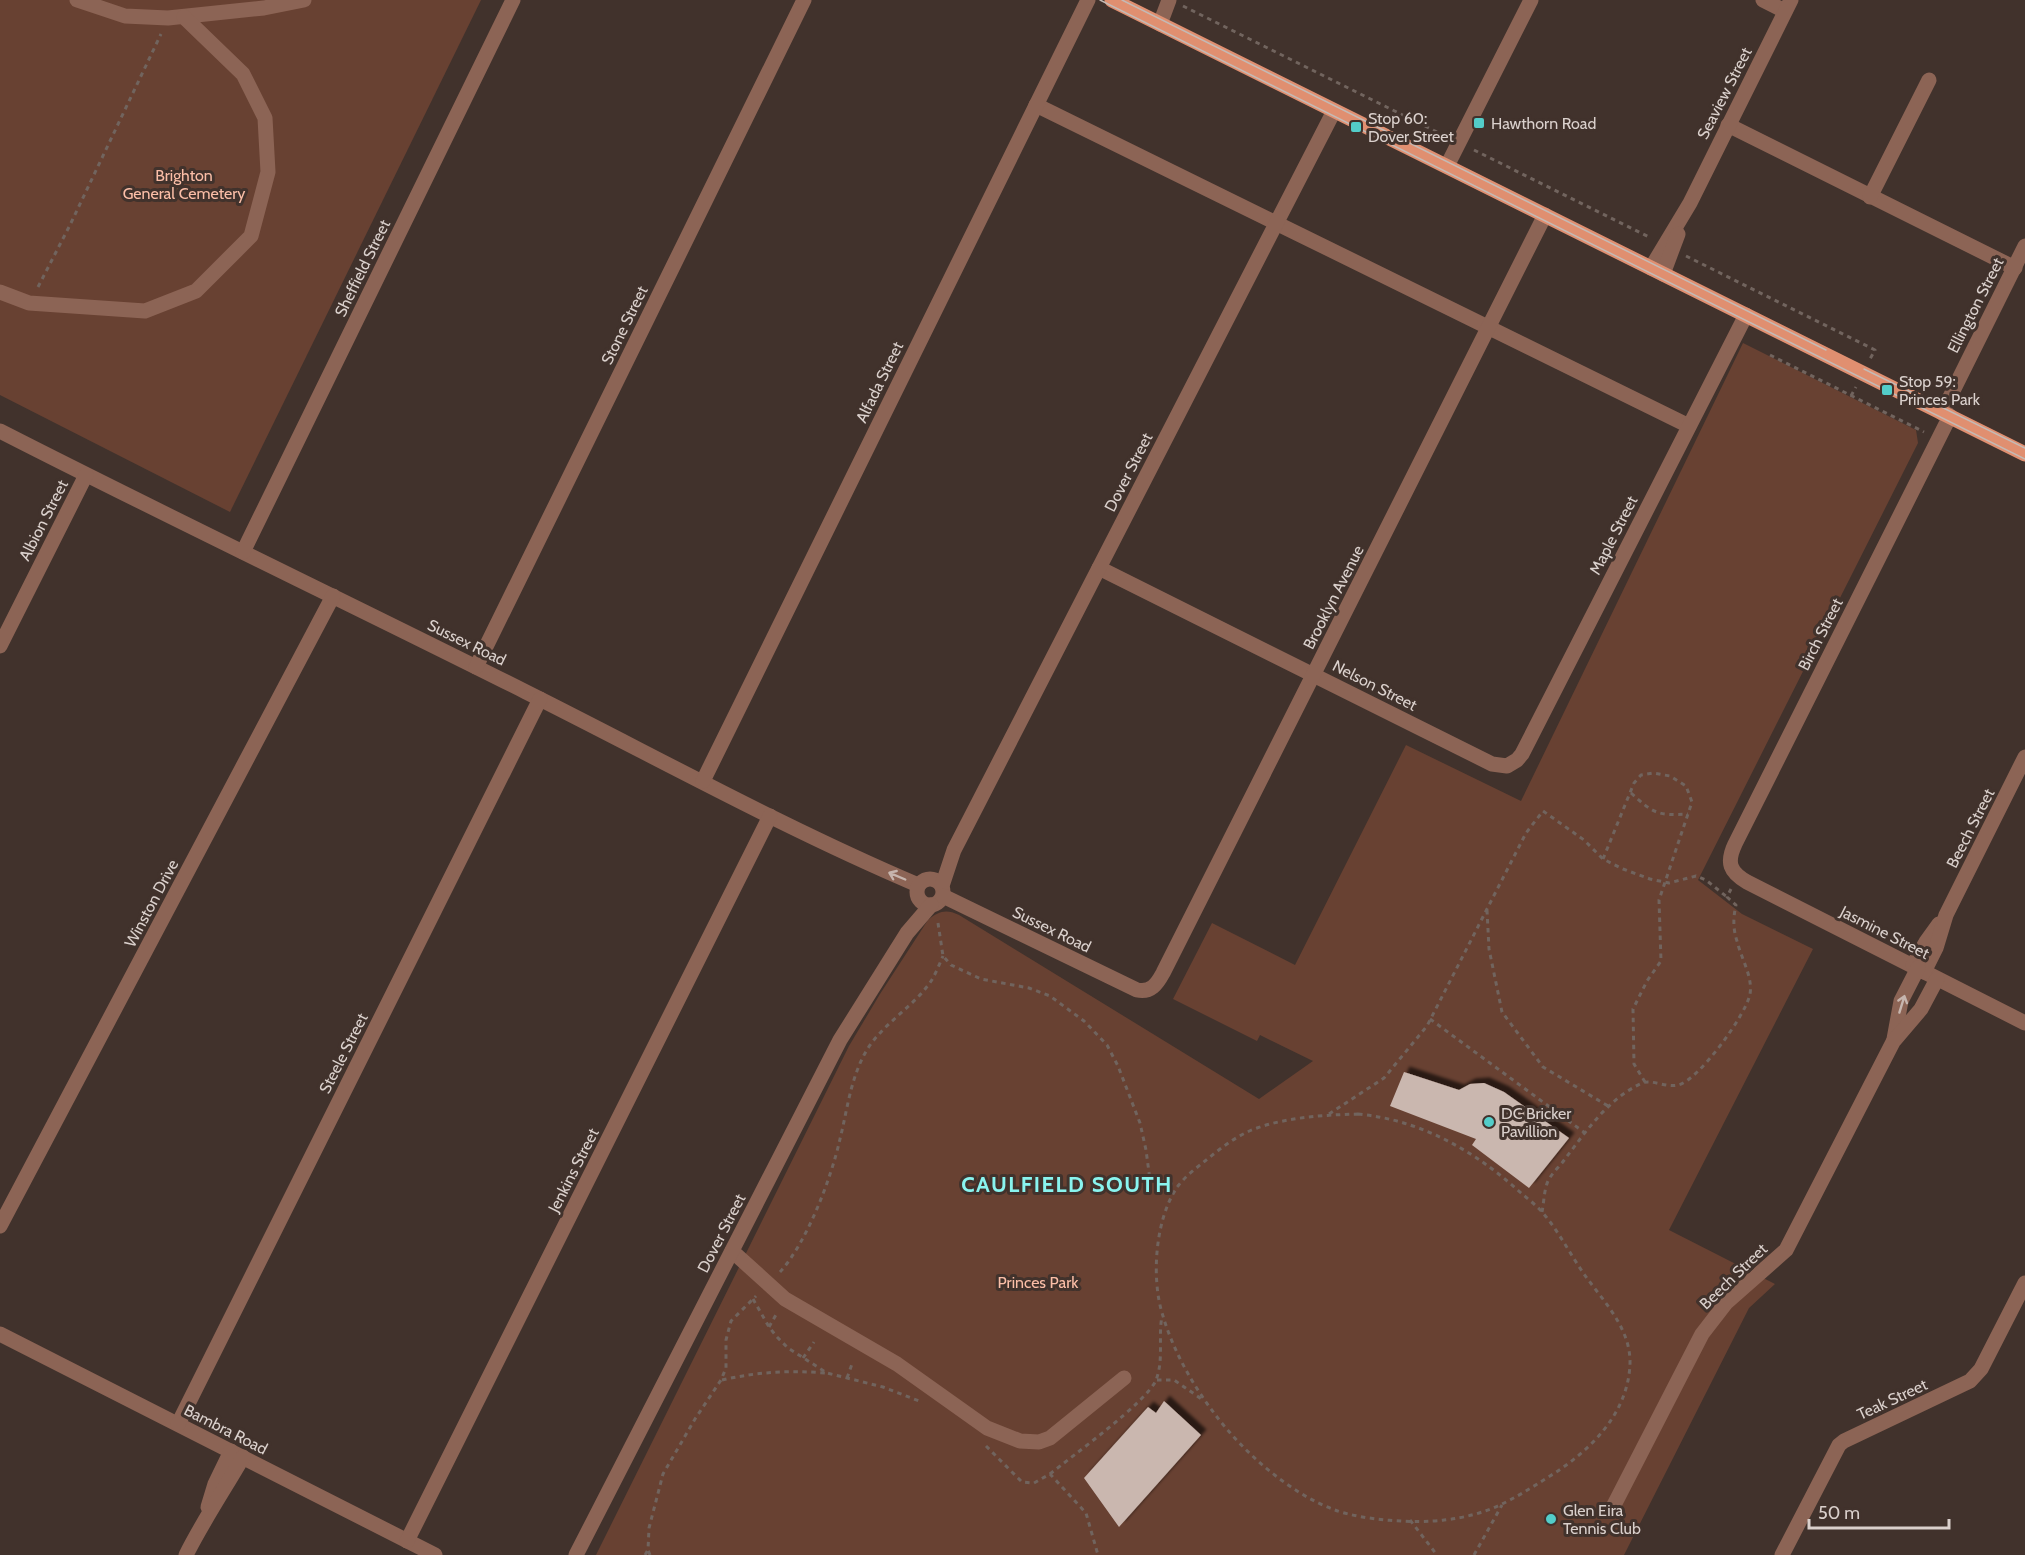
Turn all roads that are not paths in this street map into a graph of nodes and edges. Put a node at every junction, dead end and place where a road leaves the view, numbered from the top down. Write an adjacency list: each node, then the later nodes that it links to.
1 (77, 0): 12 (street)
2 (304, 0): 12 (street)
3 (513, 0): 33 (street, Sheffield Street)
4 (804, 0): 37 (street, Stone Street)
5 (1088, 0): 15 (street, Alfada Street)
6 (1112, 0): 13 (main road)
7 (1160, 0): 13 (street)
8 (1531, 0): 18 (street)
9 (1763, 0): 11 (street)
10 (1173, 2): 13 (street)
11 (1788, 6): 17 (street, Seaview Street)
12 (184, 16): 25 (street)
13 (1154, 21): 16 (main road)
14 (1929, 80): 19 (street)
15 (1036, 105): 21 (street); 42 (street, Alfada Street)
16 (1334, 111): 18 (main road); 21 (street, Dover Street)
17 (1728, 125): 19 (street); 24 (street, Seaview Street)
18 (1447, 166): 20 (main road)
19 (1870, 197): 23 (street)
20 (1545, 215): 24 (main road); 27 (street, Brooklyn Avenue)
21 (1277, 223): 27 (street); 34 (street, Dover Street)
22 (2025, 246): 23 (street, Ellington Street)
23 (2014, 268): 28 (street, Ellington Street)
24 (1657, 271): 26 (main road)
25 (0, 292)
26 (1746, 315): 28 (main road); 29 (street, Maple Street)
27 (1488, 328): 29 (street); 38 (street, Brooklyn Avenue)
28 (1946, 415): 31 (main road); 44 (street, Birch Street)
29 (1689, 426): 41 (street, Maple Street)
30 (0, 431): 32 (street, Sussex Road)
31 (2025, 454)
32 (86, 475): 33 (street, Sussex Road); 36 (street, Albion Street)
33 (243, 552): 35 (street, Sussex Road)
34 (1099, 568): 38 (street, Nelson Street); 45 (street, Dover Street)
35 (333, 596): 37 (street, Sussex Road); 50 (street, Winston Drive)
36 (0, 646)
37 (476, 667): 39 (street, Sussex Road)
38 (1314, 675): 41 (street, Nelson Street); 47 (street, Brooklyn Avenue)
39 (540, 699): 42 (street, Sussex Road); 55 (street, Steele Street)
40 (2025, 757): 46 (street, Beech Street)
41 (1507, 766)
42 (703, 781): 43 (street, Sussex Road)
43 (770, 816): 45 (street, Sussex Road, one-way to 43); 58 (street, Jenkins Street)
44 (1735, 872): 46 (street, Jasmine Street)
45 (930, 891): 47 (street, Sussex Road); 51 (street, Dover Street)
46 (1923, 971): 48 (street, Jasmine Street); 49 (street, Beech Street, one-way to 46); 49 (street, Beech Street)
47 (1146, 991)
48 (2025, 1023)
49 (1893, 1042): 57 (street, Beech Street)
50 (0, 1226)
51 (732, 1251): 54 (street); 61 (street, Dover Street)
52 (2025, 1282): 62 (street, Teak Street)
53 (0, 1334): 55 (street, Bambra Road)
54 (1124, 1378)
55 (178, 1424): 56 (street, Bambra Road)
56 (237, 1454): 58 (street, Bambra Road); 59 (street)
57 (1614, 1505)
58 (407, 1541): 60 (street, Bambra Road)
59 (186, 1555)
60 (435, 1555)
61 (576, 1555)
62 (1782, 1555)

